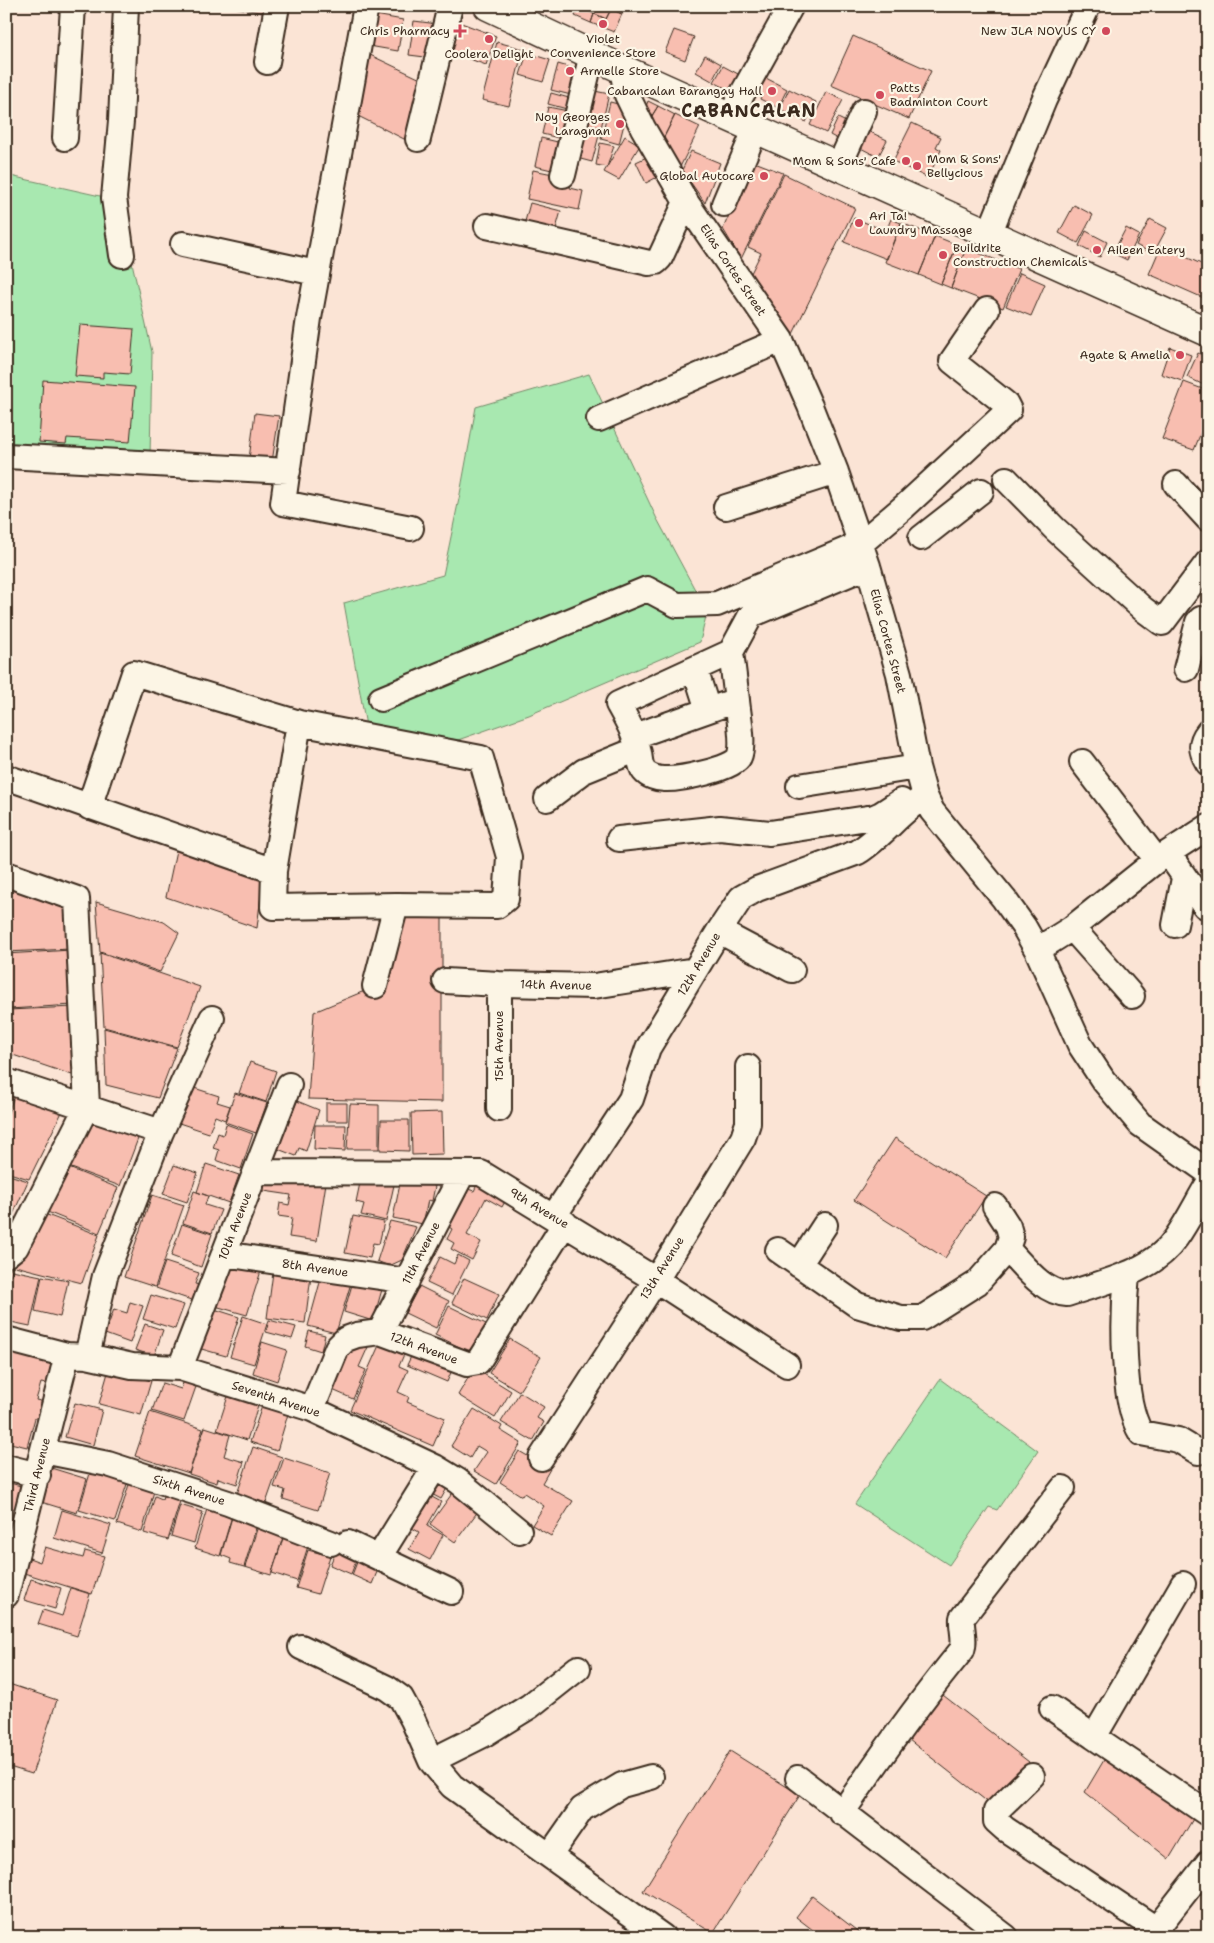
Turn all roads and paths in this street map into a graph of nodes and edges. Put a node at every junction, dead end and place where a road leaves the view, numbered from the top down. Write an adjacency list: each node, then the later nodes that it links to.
1 (73, 6): 15 (street)
2 (126, 6): 24 (street)
3 (277, 6): 10 (street)
4 (366, 6): 25 (street)
5 (450, 6): 16 (street)
6 (791, 6): 13 (street)
7 (1088, 6): 22 (street)
8 (505, 10): 9 (main road)
9 (592, 54): 11 (main road); 18 (street)
10 (267, 62)
11 (622, 69): 13 (main road); 19 (street, Elias Cortes Street)
12 (864, 111): 17 (street)
13 (730, 116): 14 (main road)
14 (756, 128): 17 (main road); 20 (street)
15 (65, 138)
16 (418, 139)
17 (839, 166): 22 (main road)
18 (562, 175)
19 (686, 202): 21 (street); 28 (street, Elias Cortes Street)
20 (724, 204)
21 (487, 226)
22 (989, 234): 27 (main road)
23 (183, 244): 25 (street)
24 (122, 255)
25 (316, 273): 31 (street)
26 (987, 310): 36 (street)
27 (1206, 328)
28 (781, 340): 29 (street); 32 (street, Elias Cortes Street)
29 (599, 419)
30 (6, 456): 31 (street)
31 (288, 471): 39 (street)
32 (836, 472): 37 (street); 40 (street, Elias Cortes Street)
33 (1006, 479): 41 (street)
34 (1176, 484): 38 (street)
35 (981, 490): 36 (street)
36 (914, 497): 40 (street)
37 (726, 507)
38 (1208, 518)
39 (411, 528)
40 (860, 544): 42 (street, Elias Cortes Street); 47 (street)
41 (1208, 562)
42 (868, 566): 44 (street); 56 (street, Elias Cortes Street)
43 (1208, 621): 46 (street)
44 (731, 652): 45 (street); 48 (street)
45 (695, 669): 49 (street); 52 (street)
46 (1186, 669)
47 (381, 699)
48 (737, 700): 49 (street); 52 (street)
49 (708, 710): 52 (street)
50 (299, 723): 59 (street); 63 (street); 66 (street)
51 (1208, 732): 54 (street)
52 (636, 742): 58 (street)
53 (1082, 762): 62 (street)
54 (1208, 763)
55 (6, 777): 59 (street)
56 (921, 783): 57 (street); 61 (street); 70 (street, 12th Avenue); 71 (street, Elias Cortes Street)
57 (799, 786)
58 (547, 799)
59 (89, 807): 63 (street)
60 (1202, 819): 62 (street)
61 (620, 839)
62 (1163, 857): 65 (street); 69 (street)
63 (274, 871): 66 (street)
64 (6, 874): 82 (street)
65 (1184, 878): 67 (street); 68 (street)
66 (396, 905): 76 (street)
67 (1205, 906)
68 (1175, 924)
69 (1072, 928): 71 (street); 77 (street)
70 (719, 931): 72 (street, 12th Avenue); 73 (street)
71 (1038, 950): 86 (street, Elias Cortes Street)
72 (695, 970): 75 (street, 14th Avenue); 90 (street, 12th Avenue)
73 (792, 970)
74 (445, 981): 75 (street, 14th Avenue)
75 (499, 984): 83 (street, 15th Avenue)
76 (375, 986)
77 (1132, 996)
78 (212, 1018): 84 (street, Third Avenue)
79 (748, 1067): 98 (street, 13th Avenue)
80 (6, 1081): 82 (street)
81 (289, 1084): 85 (street, 10th Avenue)
82 (87, 1106): 84 (street); 94 (street)
83 (499, 1108)
84 (161, 1132): 102 (street, Third Avenue)
85 (256, 1172): 87 (street, 9th Avenue); 95 (street, 10th Avenue)
86 (1208, 1172)
87 (462, 1174): 90 (street, 9th Avenue); 99 (street, 11th Avenue)
88 (1208, 1184): 97 (street)
89 (995, 1206): 92 (street)
90 (559, 1220): 98 (street, 9th Avenue); 100 (street, 12th Avenue)
91 (825, 1225): 96 (street)
92 (1007, 1249): 96 (street); 97 (street)
93 (778, 1250): 96 (street)
94 (6, 1254)
95 (224, 1254): 99 (street, 8th Avenue); 104 (street, 10th Avenue)
96 (799, 1265)
97 (1127, 1274): 107 (street)
98 (656, 1280): 103 (street, 9th Avenue); 108 (street, 13th Avenue)
99 (407, 1281): 100 (street, 11th Avenue)
100 (380, 1332): 105 (street, 12th Avenue)
101 (6, 1339): 102 (street, Seventh Avenue)
102 (77, 1355): 104 (street, Seventh Avenue); 106 (street, Third Avenue)
103 (787, 1366)
104 (180, 1368): 105 (street, Seventh Avenue)
105 (312, 1409): 110 (street, Seventh Avenue)
106 (43, 1451): 111 (street, Third Avenue); 114 (street, Sixth Avenue)
107 (1198, 1452)
108 (541, 1458)
109 (6, 1467): 111 (street)
110 (435, 1467): 113 (street, Seventh Avenue); 114 (street)
111 (38, 1475): 117 (street, Third Avenue)
112 (1063, 1488): 126 (street)
113 (519, 1530)
114 (379, 1557): 116 (street, Sixth Avenue)
115 (1183, 1584): 121 (street)
116 (451, 1592)
117 (6, 1594)
118 (301, 1647): 122 (street)
119 (578, 1668): 122 (street)
120 (1052, 1708): 121 (street)
121 (1094, 1737): 127 (street)
122 (431, 1761): 128 (street)
123 (1032, 1776): 130 (street)
124 (651, 1777): 128 (street)
125 (798, 1778): 126 (street)
126 (842, 1813): 132 (street)
127 (1208, 1814)
128 (550, 1855): 131 (street)
129 (1208, 1863): 130 (street)
130 (1153, 1933)
131 (662, 1937)
132 (1006, 1937)

